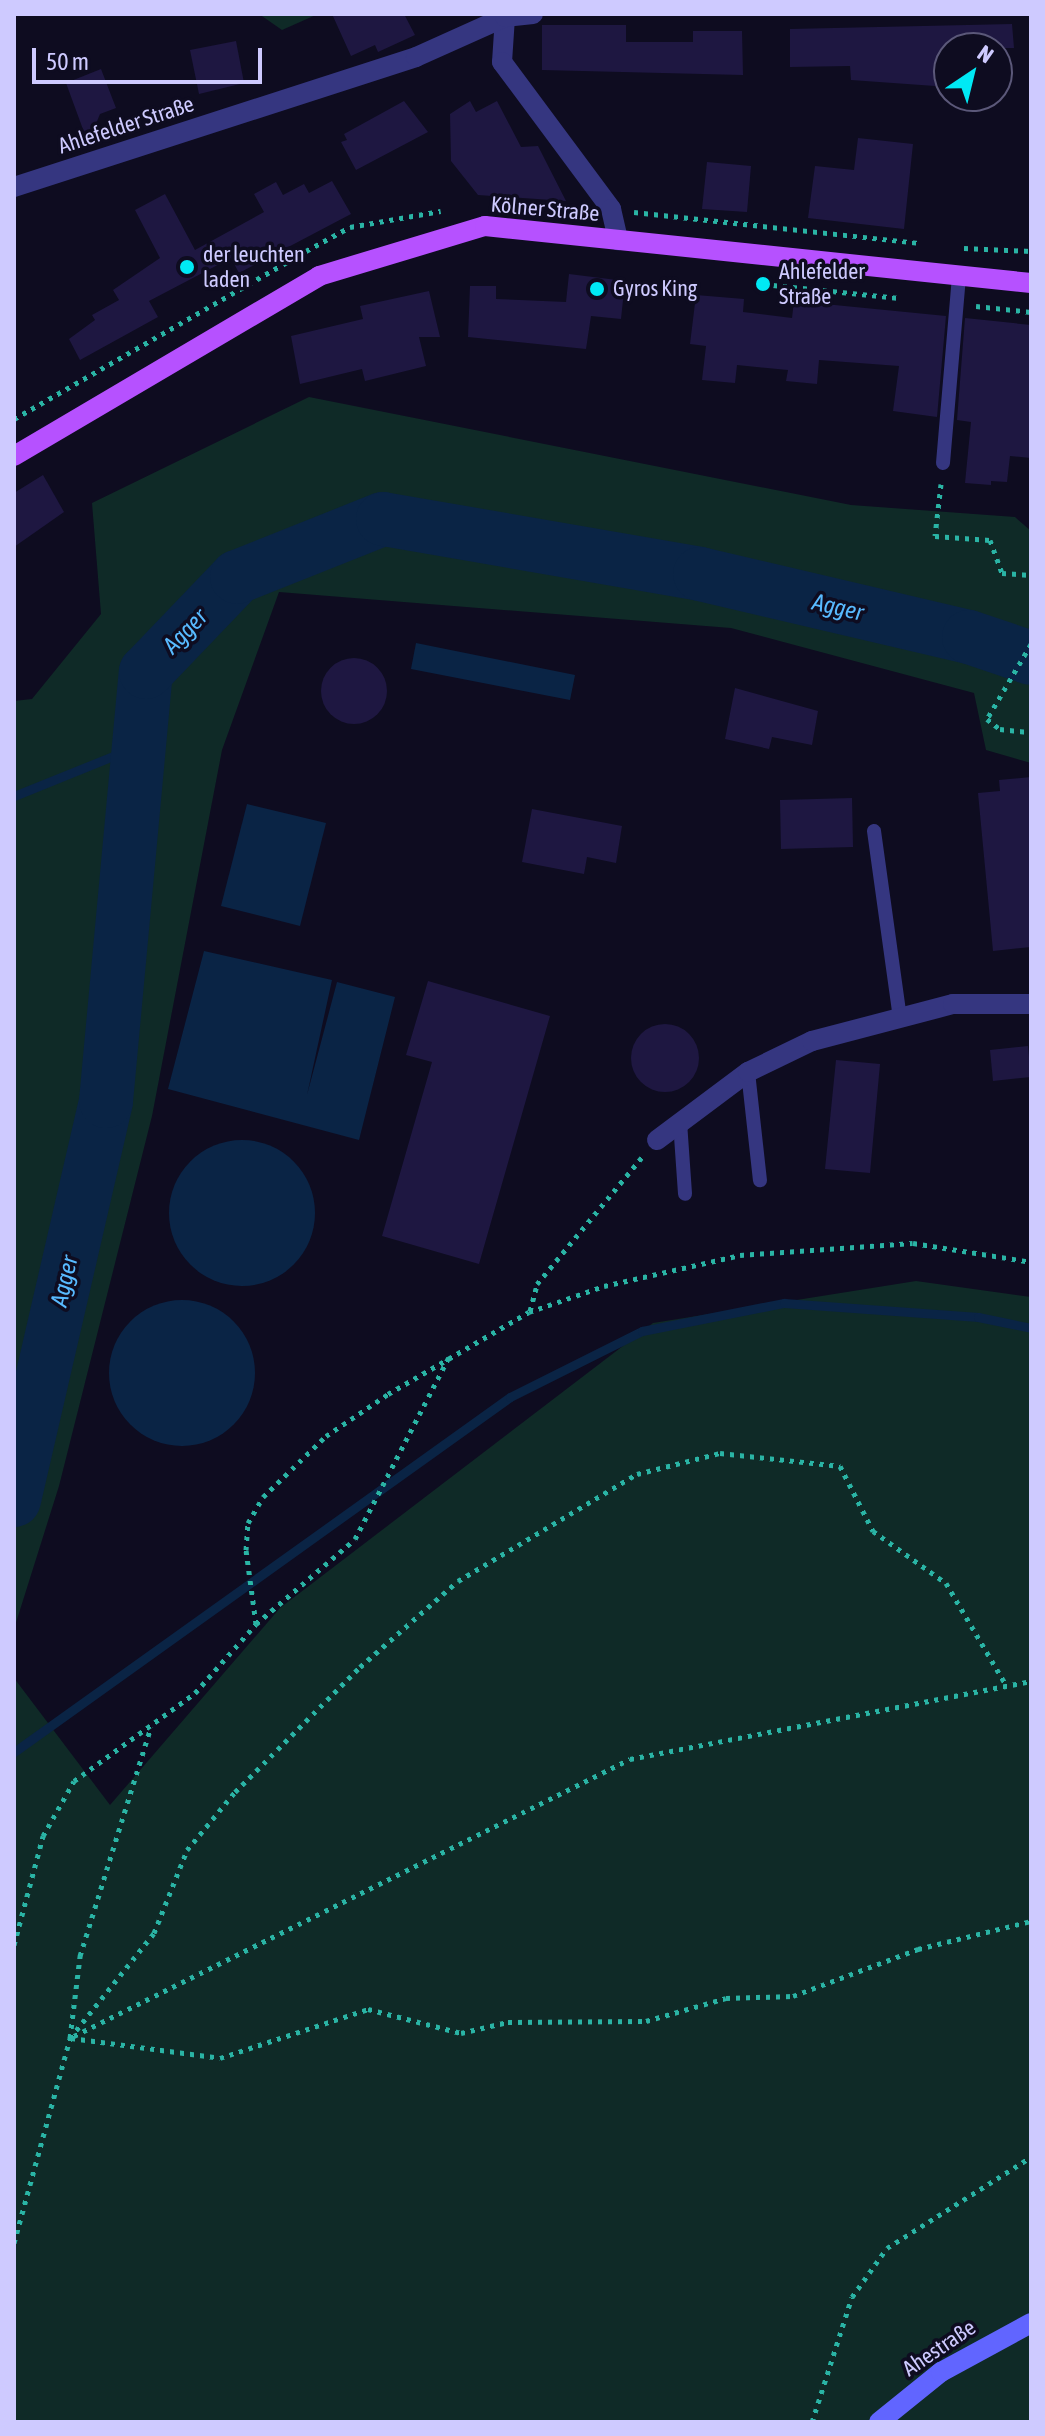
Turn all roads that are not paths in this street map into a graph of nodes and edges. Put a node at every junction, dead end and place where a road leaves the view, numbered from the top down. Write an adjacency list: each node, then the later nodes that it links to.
1 (533, 14): 2 (street, Ahlefelder Straße)
2 (506, 15): 3 (street, Ahlefelder Straße); 4 (street)
3 (14, 187)
4 (618, 240): 5 (main road, Kölner Straße); 7 (main road, Kölner Straße)
5 (959, 275): 6 (main road, Kölner Straße); 8 (lane)
6 (1031, 283)
7 (14, 456)
8 (943, 463)
9 (874, 831): 11 (lane)
10 (1031, 1004): 11 (street)
11 (900, 1018): 12 (street)
12 (748, 1072): 13 (street); 15 (lane)
13 (680, 1122): 14 (street); 16 (lane)
14 (657, 1140)
15 (760, 1180)
16 (685, 1194)
17 (1031, 2323): 18 (main road, Ahestraße)
18 (879, 2422)

